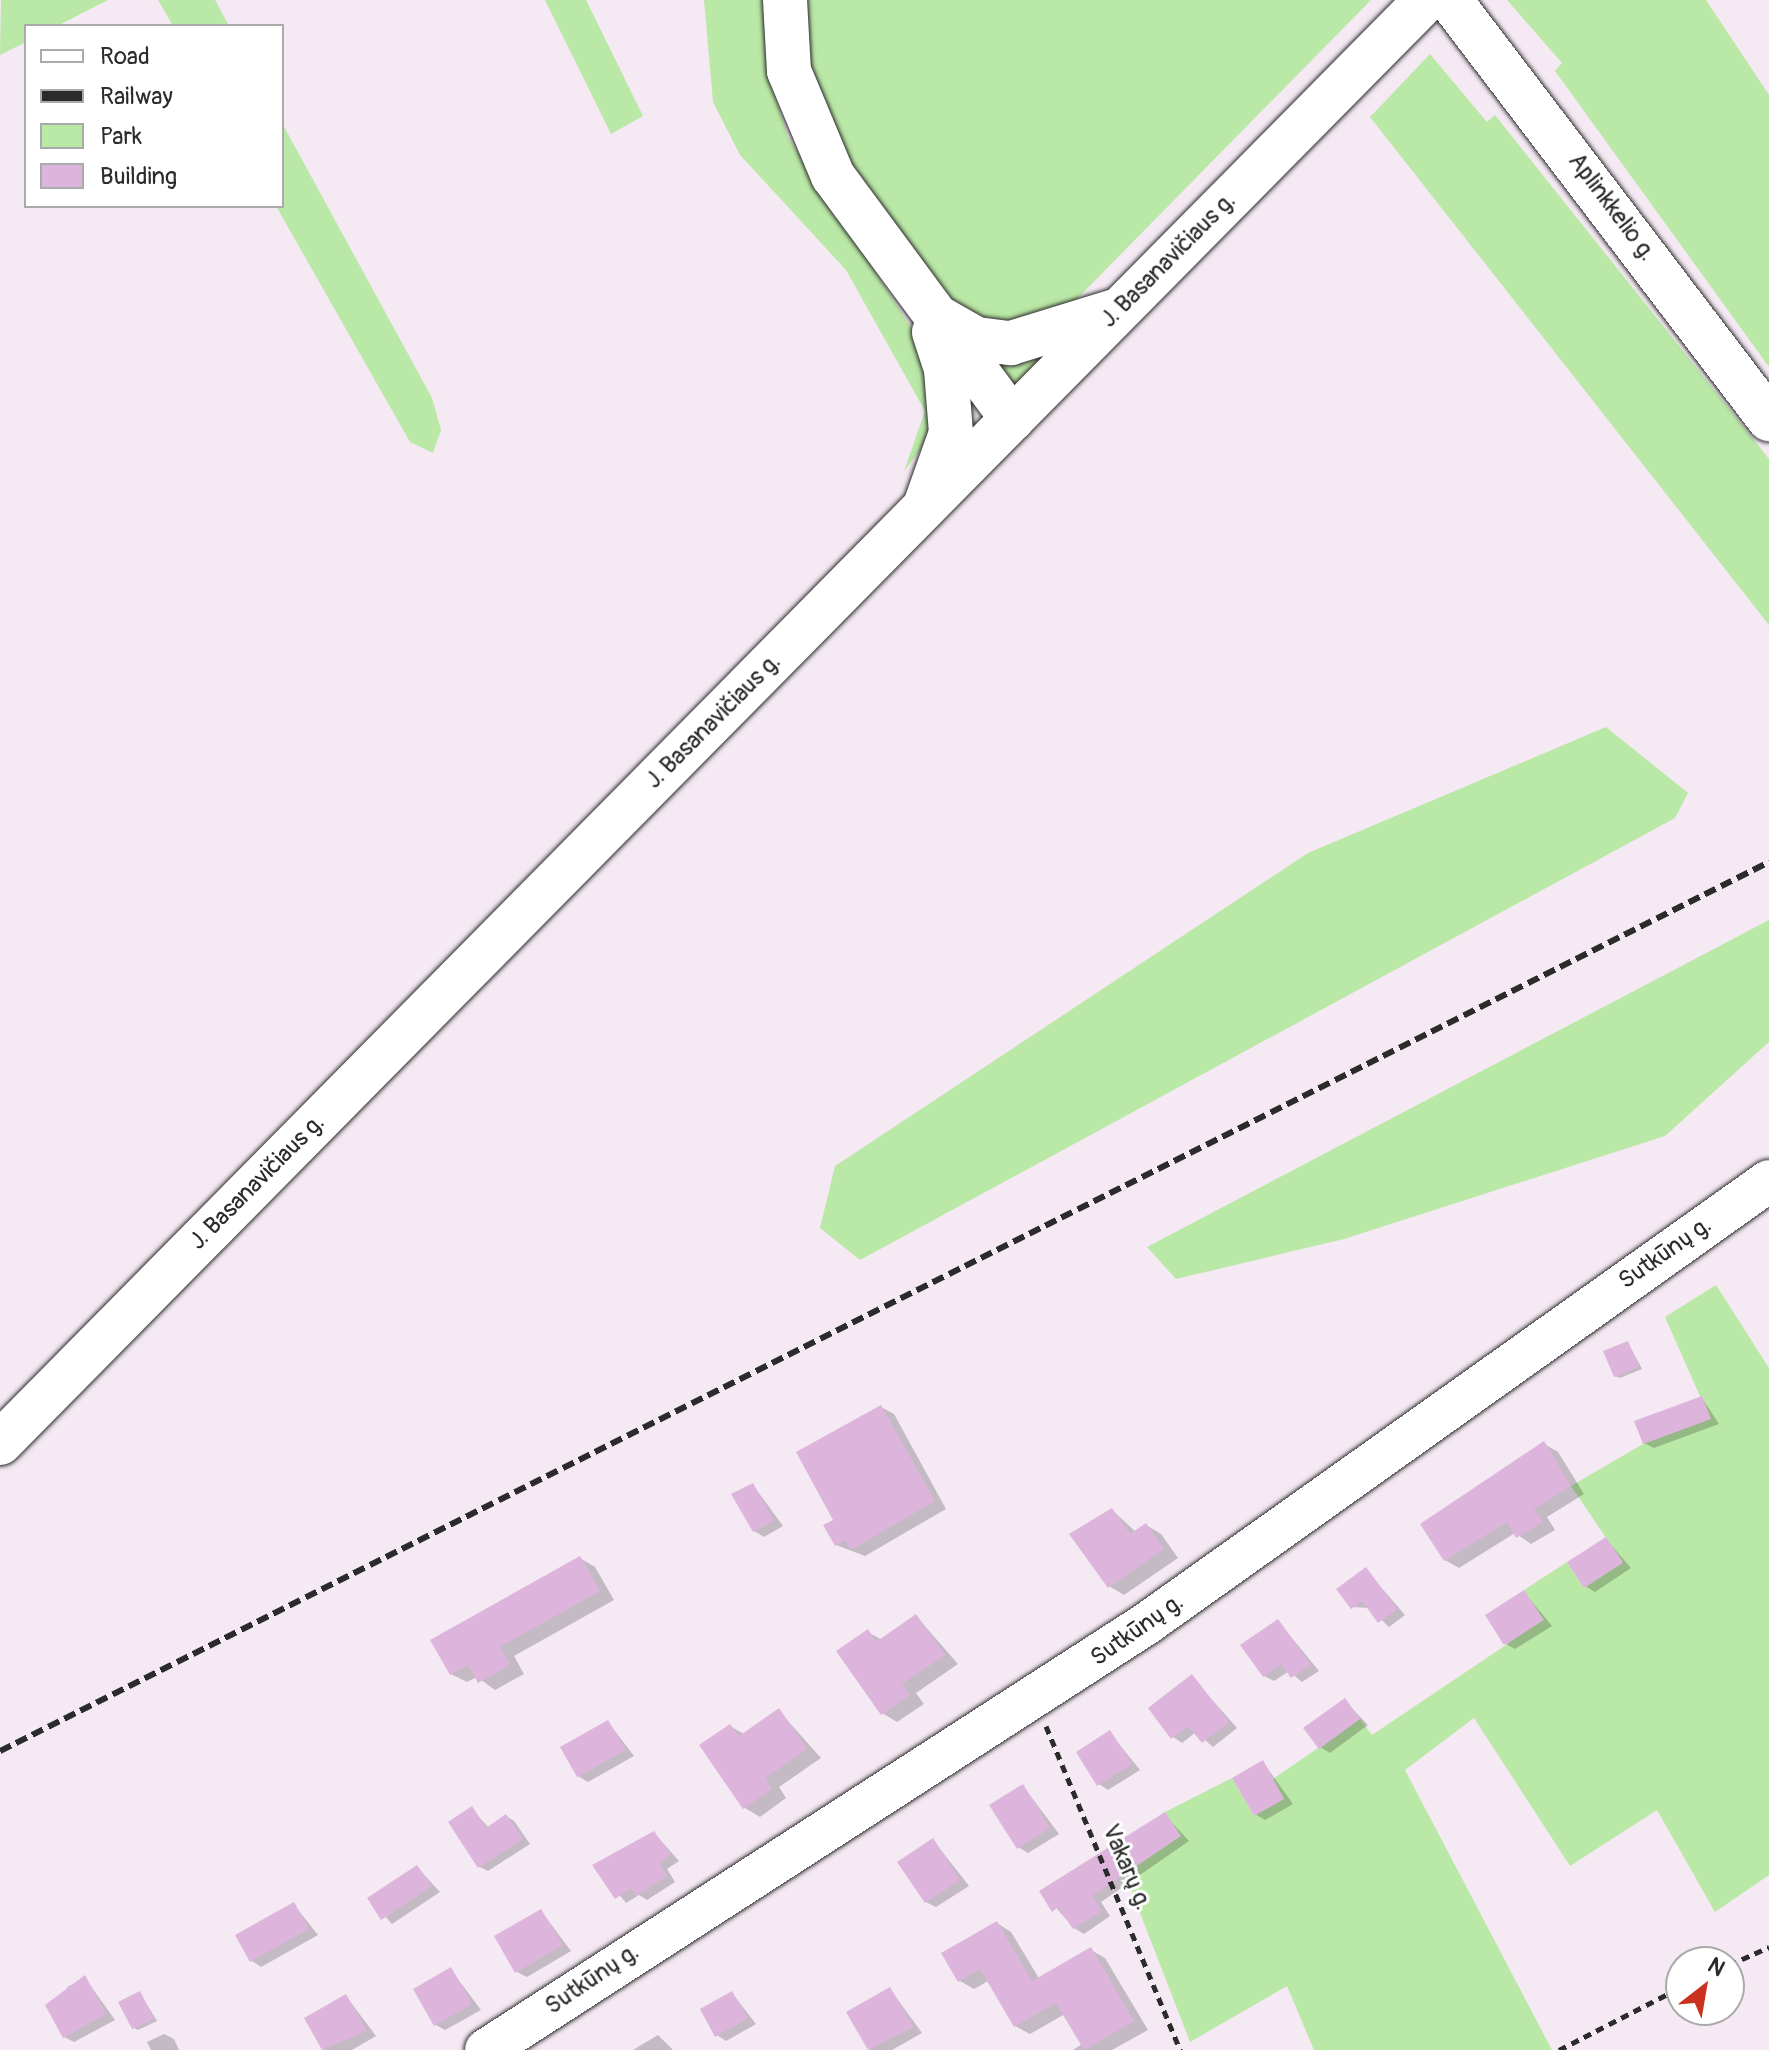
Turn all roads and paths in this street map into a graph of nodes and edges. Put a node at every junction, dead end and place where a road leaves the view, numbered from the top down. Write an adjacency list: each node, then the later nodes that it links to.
1 (785, 0): 5 (main road)
2 (1426, 0): 4 (main road, J. Basanavičiaus g.)
3 (1450, 0): 7 (main road, Aplinkkelio g.)
4 (1118, 310): 5 (main road); 6 (main road, J. Basanavičiaus g.)
5 (927, 311): 6 (main road); 8 (main road)
6 (1012, 419): 8 (main road, J. Basanavičiaus g.)
7 (1769, 419)
8 (925, 506): 10 (main road, J. Basanavičiaus g.)
9 (1769, 1181): 11 (street, Sutkūnų g.)
10 (0, 1443)
11 (1034, 1699): 15 (street, Sutkūnų g.); 16 (path, Vakarų g.)
12 (1769, 1947): 13 (path)
13 (1745, 1958)
14 (1665, 1995): 17 (path)
15 (486, 2050)
16 (1180, 2050)
17 (1559, 2050)

